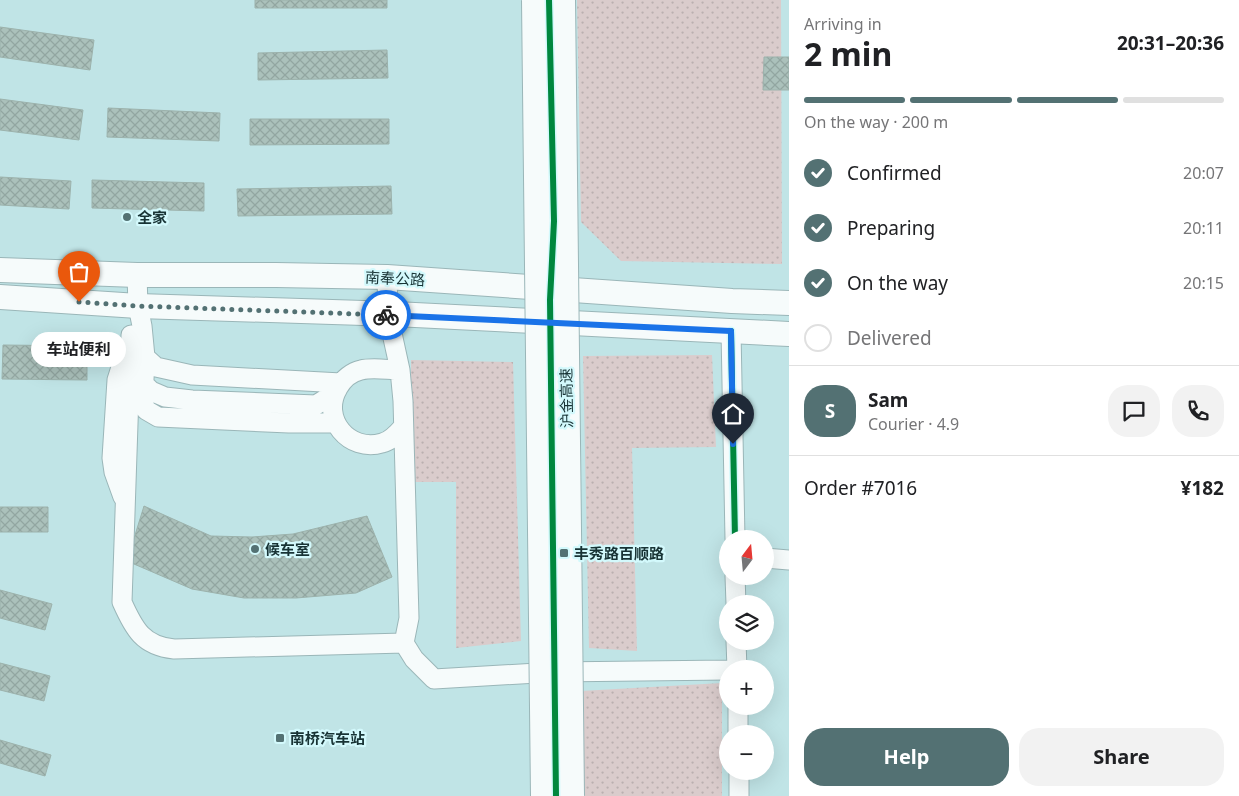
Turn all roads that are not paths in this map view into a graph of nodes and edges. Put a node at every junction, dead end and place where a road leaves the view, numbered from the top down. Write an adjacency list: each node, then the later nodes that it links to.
1 (536, 0): 28 (highway, 沪金高速, bridge)
2 (549, 0): 7 (street)
3 (561, 0): 30 (highway, 沪金高速, bridge)
4 (0, 270): 5 (main road, 南奉公路)
5 (137, 276): 6 (main road, 南奉公路); 10 (street)
6 (387, 277): 7 (main road, 南奉公路); 11 (street)
7 (551, 287): 9 (main road, 南奉公路); 12 (street)
8 (0, 297): 10 (main road)
9 (789, 303)
10 (138, 306): 11 (main road); 15 (street); 24 (street)
11 (388, 315): 12 (main road); 16 (street)
12 (550, 322): 13 (main road); 26 (street)
13 (731, 331): 14 (main road); 21 (street)
14 (789, 334)
15 (145, 357): 17 (street); 18 (street)
16 (400, 370): 18 (street); 20 (street)
17 (143, 383): 18 (street); 19 (street)
18 (338, 388): 19 (street)
19 (336, 423): 20 (street)
20 (402, 427): 24 (street)
21 (735, 530)
22 (774, 559): 23 (street)
23 (789, 560)
24 (404, 643): 26 (street)
25 (719, 670): 26 (street)
26 (554, 672): 29 (street)
27 (739, 780): 31 (street)
28 (545, 796)
29 (556, 796)
30 (570, 796)
31 (739, 796)

